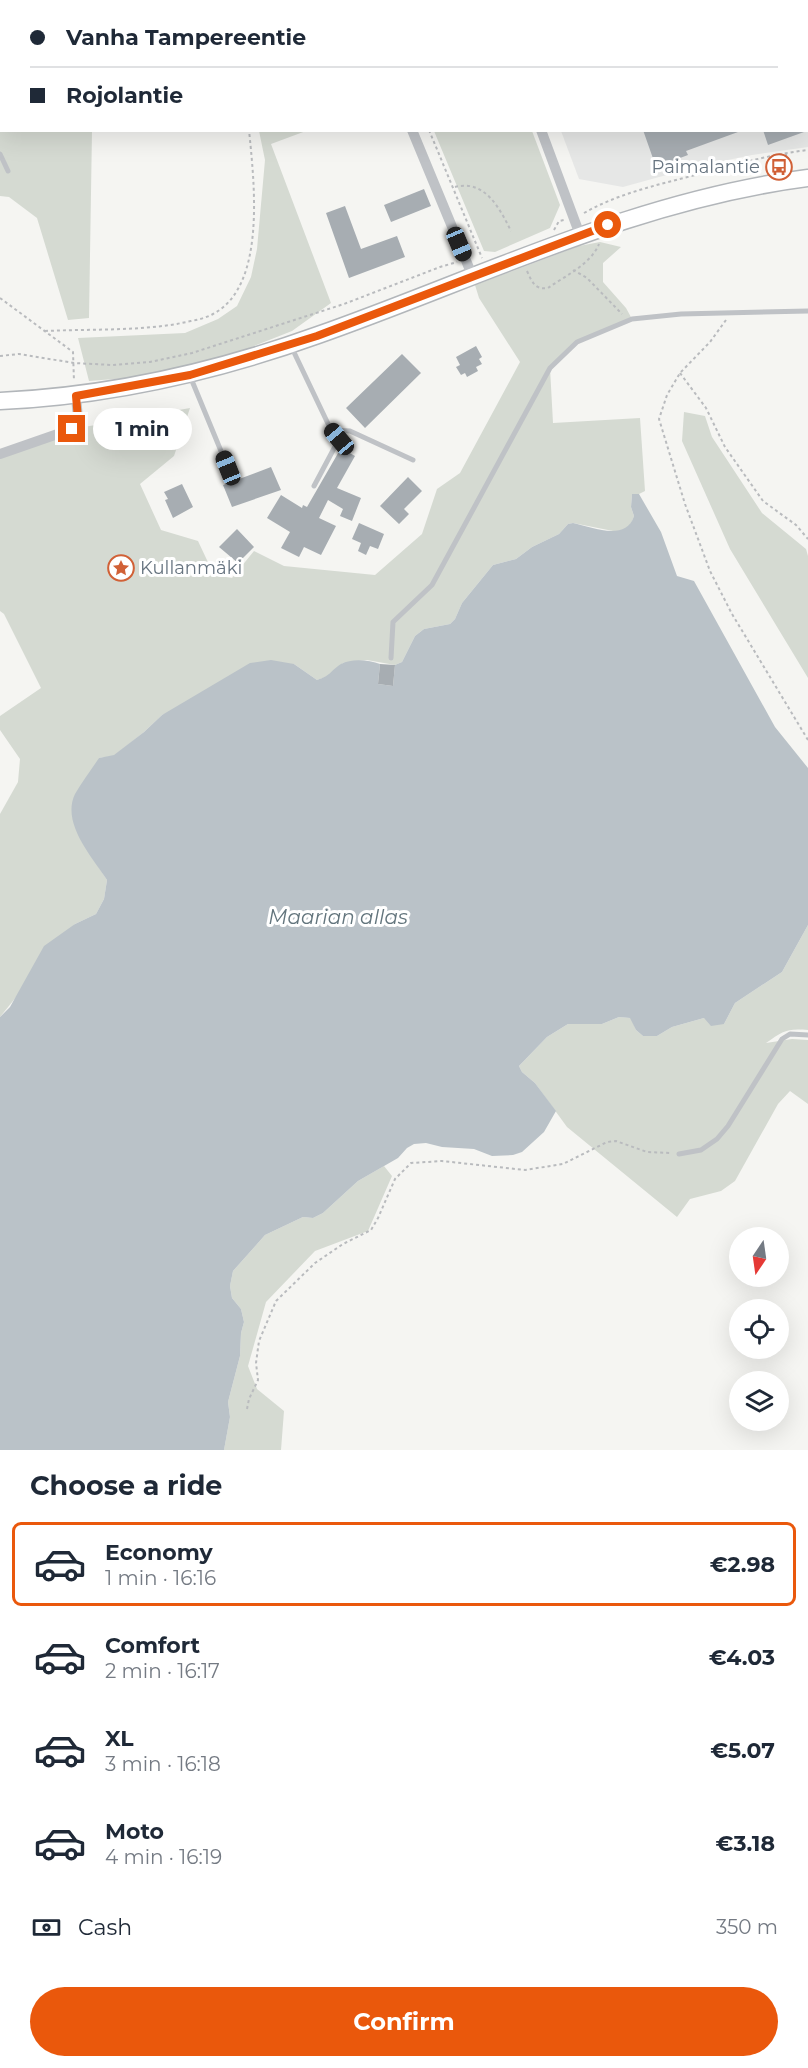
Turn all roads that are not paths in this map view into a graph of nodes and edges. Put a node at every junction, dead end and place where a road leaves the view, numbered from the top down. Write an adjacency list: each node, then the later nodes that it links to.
1 (413, 132): 7 (street)
2 (542, 132): 6 (street)
3 (0, 154): 4 (lane)
4 (8, 171)
5 (808, 178): 6 (main road)
6 (580, 235): 7 (main road)
7 (472, 275): 9 (main road)
8 (808, 311): 18 (lane)
9 (290, 344): 10 (main road); 13 (lane)
10 (190, 375): 11 (main road); 16 (lane)
11 (76, 396): 12 (main road); 14 (street)
12 (0, 401)
13 (331, 429): 15 (lane); 17 (lane)
14 (0, 454)
15 (413, 460)
16 (228, 468)
17 (314, 486)
18 (391, 658)
19 (808, 1035): 20 (lane)
20 (679, 1154)

